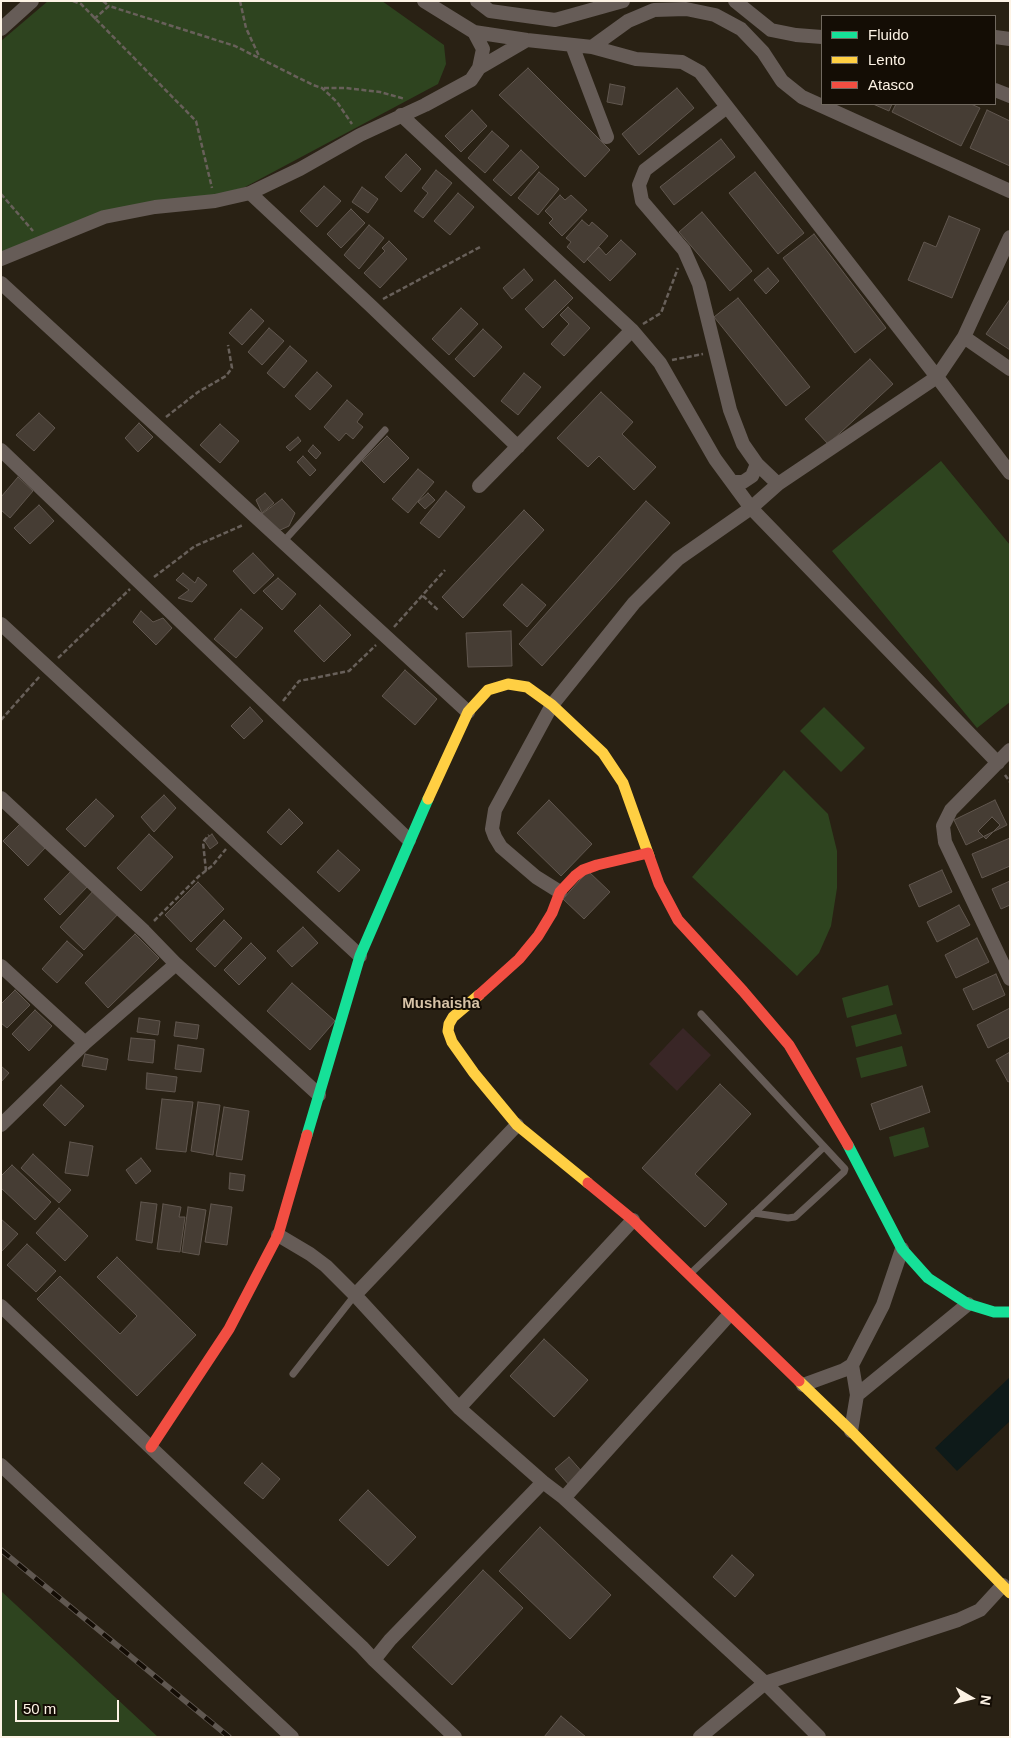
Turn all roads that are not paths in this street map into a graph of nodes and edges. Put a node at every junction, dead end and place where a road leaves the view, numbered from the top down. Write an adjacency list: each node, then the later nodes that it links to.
1 (32, 1): 6 (street)
2 (424, 1): 7 (street)
3 (477, 1): 4 (street)
4 (623, 1)
5 (735, 1): 8 (street)
6 (1, 29)
7 (474, 32): 11 (street); 14 (street)
8 (821, 37)
9 (996, 37): 10 (street)
10 (1010, 39)
11 (527, 40): 12 (street); 14 (street)
12 (572, 45): 13 (street); 19 (street)
13 (592, 47): 17 (street); 20 (street)
14 (479, 68): 18 (street)
15 (996, 90): 16 (street)
16 (1010, 96)
17 (727, 107): 28 (street); 32 (street)
18 (402, 115): 21 (street); 25 (street)
19 (607, 137)
20 (1010, 191)
21 (250, 194): 23 (street); 30 (street)
22 (1010, 237): 26 (street)
23 (1, 259)
24 (1, 283): 38 (street)
25 (632, 330): 30 (street); 34 (street)
26 (964, 337): 27 (street); 28 (street)
27 (1010, 369)
28 (937, 376): 33 (street); 35 (street)
29 (385, 430): 38 (lane)
30 (518, 447): 36 (street)
31 (1, 450): 45 (street)
32 (757, 464): 34 (street); 35 (street)
33 (1010, 473)
34 (733, 482): 37 (street)
35 (778, 484): 37 (street)
36 (480, 486)
37 (750, 508): 40 (street); 43 (street)
38 (283, 542): 41 (street)
39 (1, 624): 48 (street)
40 (552, 705): 41 (street); 46 (street); 47 (street)
41 (468, 712): 45 (street)
42 (1010, 750): 43 (street)
43 (998, 763): 51 (street)
44 (1, 798): 49 (street)
45 (409, 840): 48 (street)
46 (648, 853): 47 (street); 61 (street)
47 (560, 892): 56 (street)
48 (360, 956): 54 (street)
49 (176, 964): 53 (street); 54 (street)
50 (1, 966): 53 (street)
51 (1010, 979)
52 (701, 1014): 57 (lane)
53 (85, 1043): 55 (street)
54 (319, 1095): 60 (street)
55 (1, 1125)
56 (517, 1125): 59 (street); 63 (street)
57 (824, 1147): 58 (lane); 58 (lane)
58 (754, 1214): 62 (lane)
59 (633, 1220): 62 (street); 72 (street)
60 (278, 1234): 63 (street); 74 (street)
61 (902, 1249): 64 (street); 68 (street)
62 (688, 1276): 67 (street)
63 (355, 1295): 69 (lane); 72 (street)
64 (968, 1304): 66 (street); 71 (street)
65 (1, 1306): 74 (street)
66 (1010, 1312)
67 (728, 1315): 70 (street); 77 (street)
68 (852, 1365): 70 (street); 71 (street)
69 (293, 1374)
70 (803, 1385): 73 (street)
71 (857, 1395): 73 (street)
72 (459, 1408): 76 (street)
73 (851, 1431): 78 (street)
74 (151, 1447): 79 (street)
75 (1, 1465): 81 (street)
76 (543, 1482): 77 (street); 79 (street)
77 (564, 1498): 80 (street)
78 (1007, 1589): 80 (street)
79 (374, 1660): 82 (street)
80 (765, 1683): 83 (street); 84 (street)
81 (292, 1737)
82 (455, 1737)
83 (700, 1737)
84 (819, 1737)

